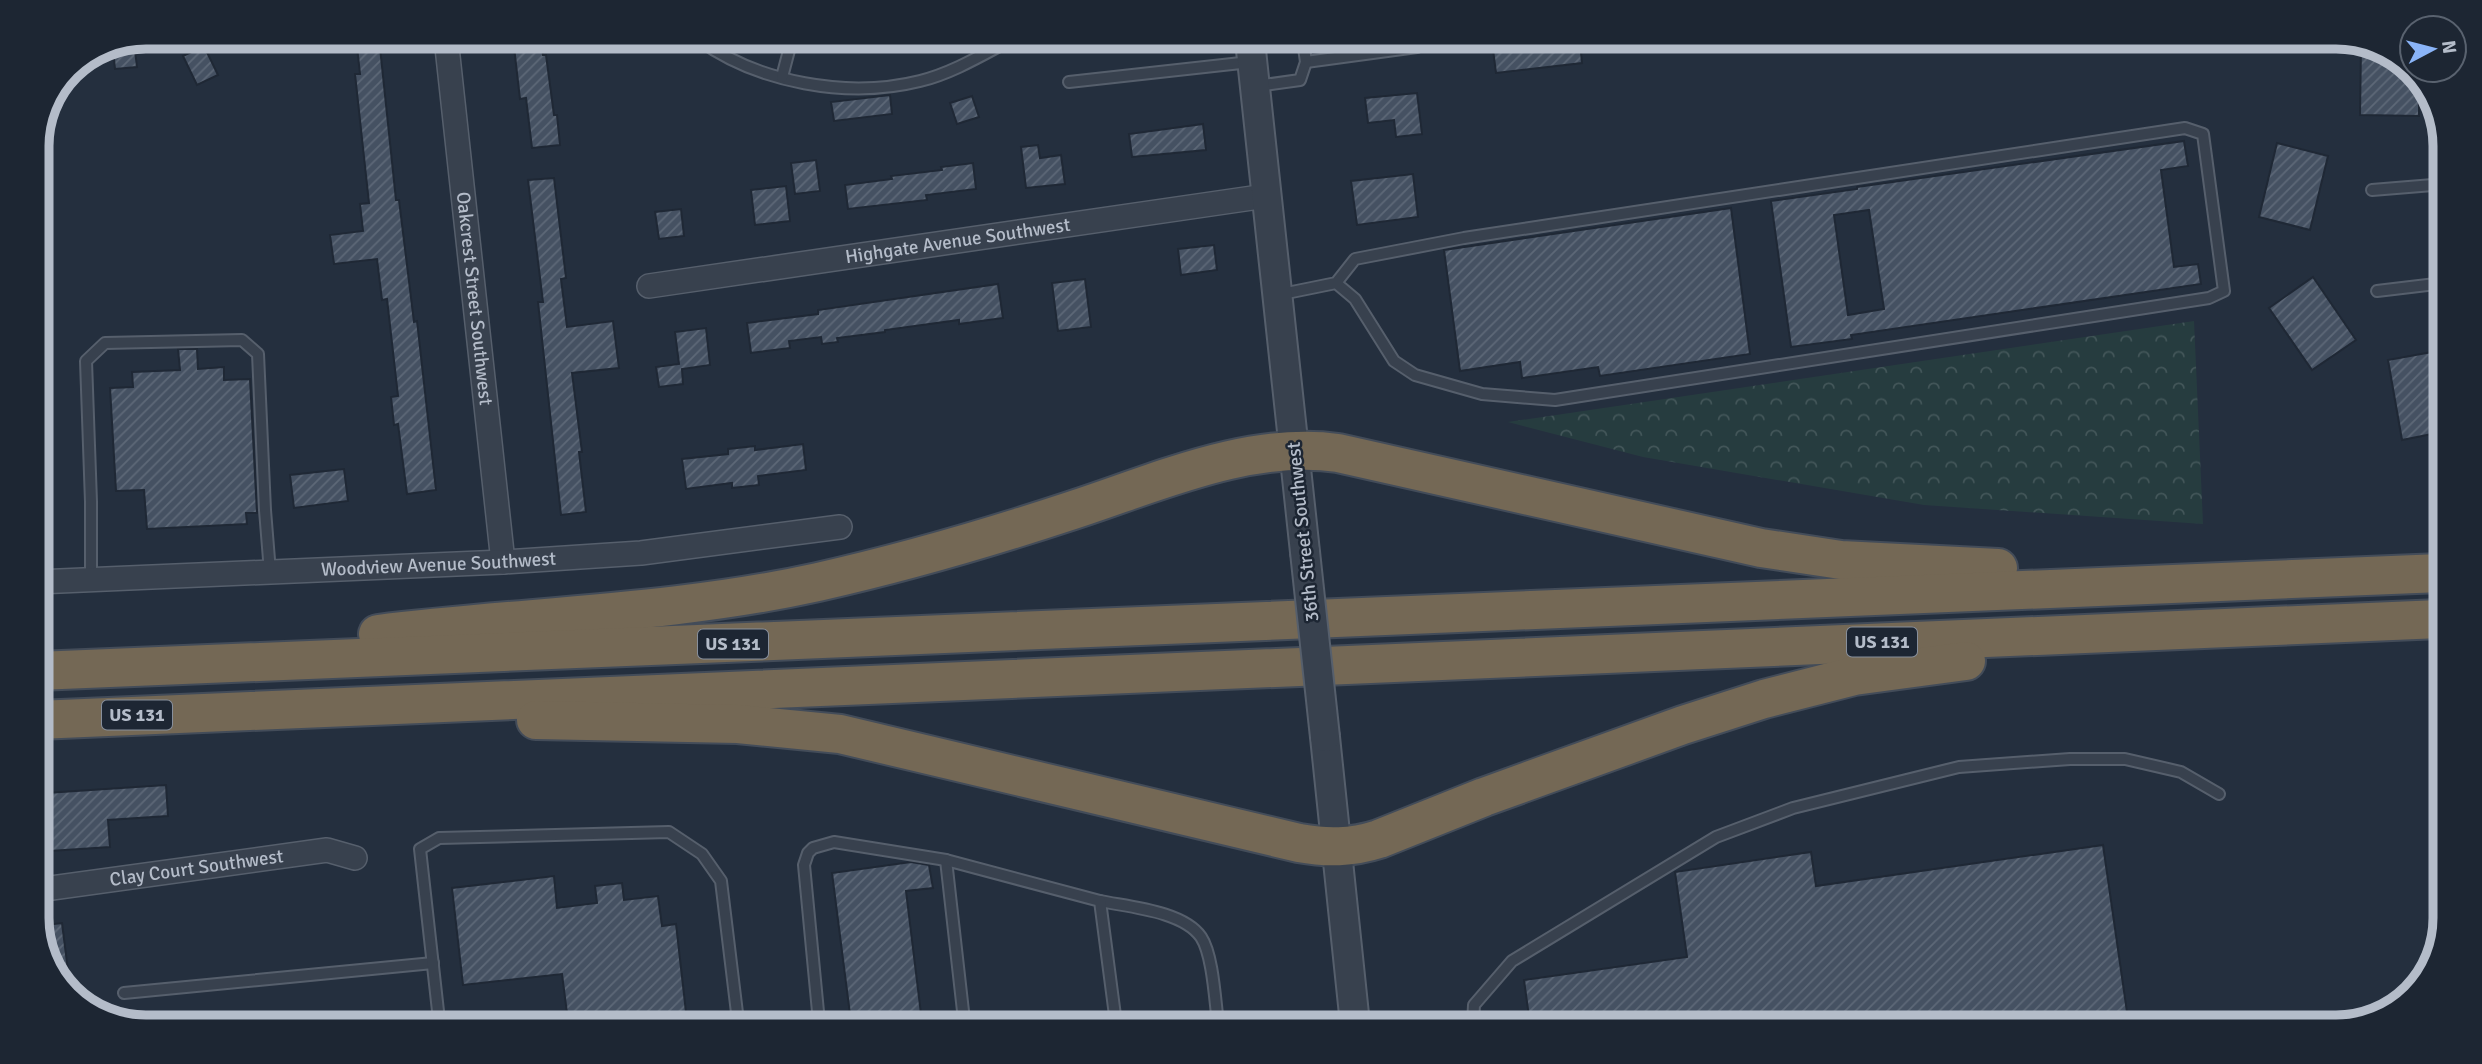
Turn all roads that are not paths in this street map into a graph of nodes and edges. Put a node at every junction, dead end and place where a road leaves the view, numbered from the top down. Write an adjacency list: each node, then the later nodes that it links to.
1 (447, 49): 23 (street, Oakcrest Street Southwest)
2 (715, 49): 11 (lane)
3 (789, 49): 11 (lane)
4 (993, 49): 11 (lane)
5 (1304, 49): 9 (lane)
6 (1365, 49): 8 (lane)
7 (1402, 49): 8 (lane)
8 (1366, 54): 9 (lane)
9 (1306, 62): 10 (lane)
10 (1252, 63): 12 (lane); 15 (street, 36th Street Southwest)
11 (782, 77)
12 (1069, 82)
13 (2433, 185): 14 (lane)
14 (2372, 190)
15 (1266, 196): 18 (street, Highgate Avenue Southwest); 20 (street, 36th Street Southwest)
16 (1336, 283): 16 (lane); 20 (lane)
17 (2433, 284): 19 (lane)
18 (649, 286)
19 (2377, 291)
20 (1277, 295): 21 (street, 36th Street Southwest)
21 (1294, 449): 28 (highway); 31 (highway); 36 (street, 36th Street Southwest, bridge)
22 (840, 527): 23 (street, Woodview Avenue Southwest)
23 (503, 562): 24 (street, Woodview Avenue Southwest)
24 (270, 572): 26 (street, Woodview Avenue Southwest); 26 (lane)
25 (2433, 573): 28 (highway, US 131)
26 (91, 579): 27 (street, Woodview Avenue Southwest)
27 (49, 581)
28 (2219, 581): 31 (highway, US 131)
29 (2433, 619): 30 (highway, US 131)
30 (2211, 628): 33 (highway, US 131); 36 (highway)
31 (147, 667): 32 (highway, US 131)
32 (49, 671)
33 (238, 710): 34 (highway, US 131); 36 (highway)
34 (49, 719)
35 (2219, 794): 50 (lane)
36 (1338, 848): 49 (street, 36th Street Southwest)
37 (355, 858): 39 (street, Clay Court Southwest)
38 (946, 860): 40 (lane); 45 (lane); 46 (lane)
39 (49, 888)
40 (1100, 901): 47 (lane); 48 (lane)
41 (433, 963): 42 (lane); 43 (lane); 44 (lane)
42 (124, 993)
43 (438, 1015)
44 (737, 1015)
45 (818, 1015)
46 (963, 1015)
47 (1115, 1015)
48 (1217, 1015)
49 (1354, 1015)
50 (1473, 1015)

